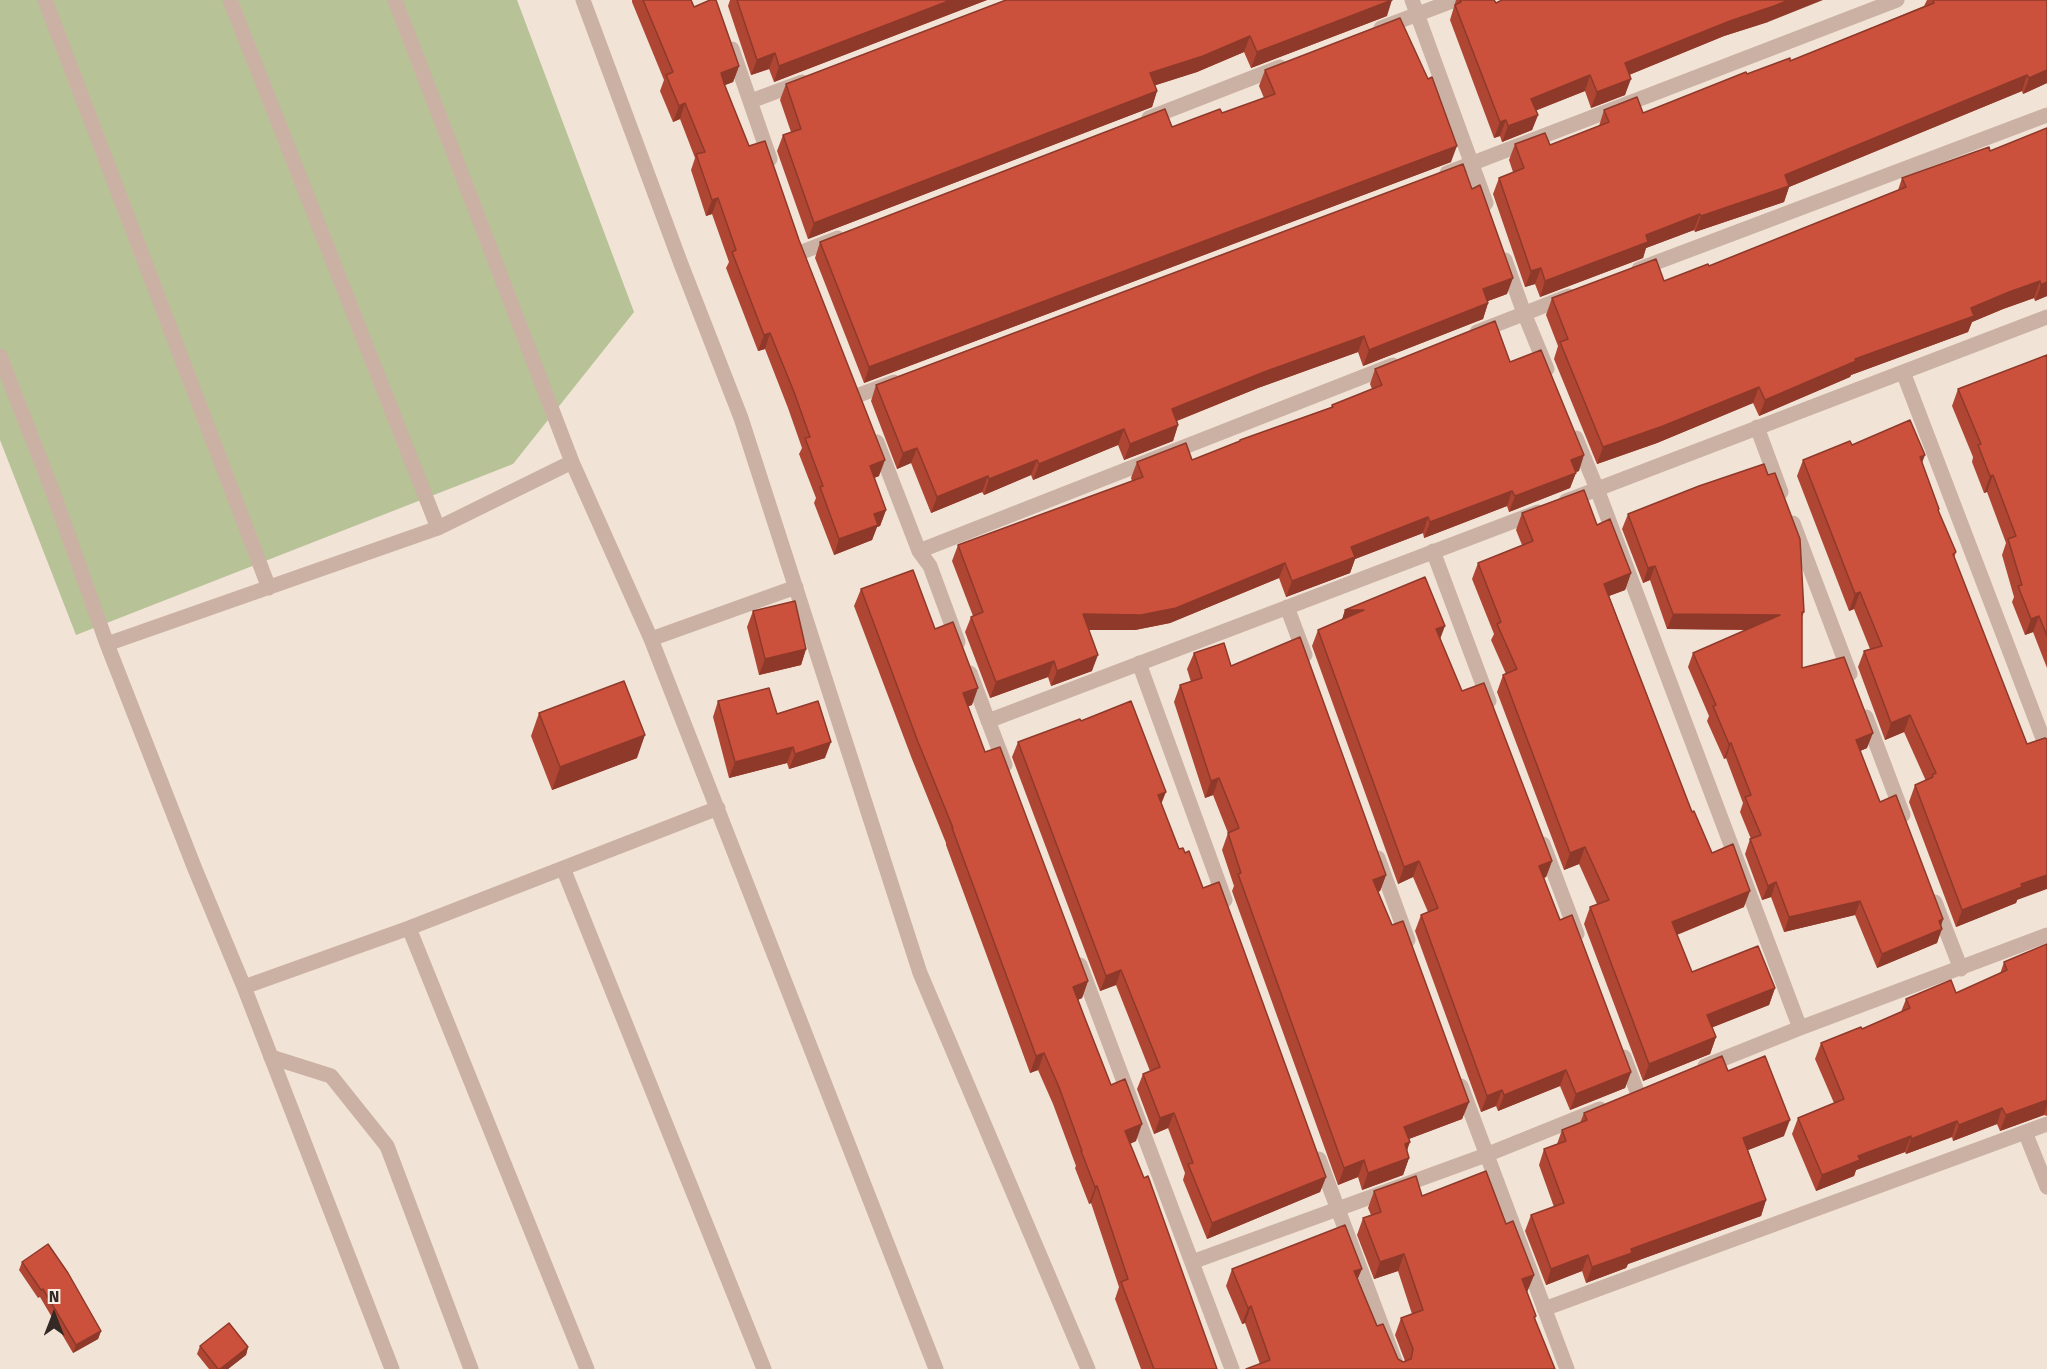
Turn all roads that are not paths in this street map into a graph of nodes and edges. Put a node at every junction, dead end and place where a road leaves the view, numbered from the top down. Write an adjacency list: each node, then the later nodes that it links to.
1 (45, 0): 42 (street)
2 (230, 0): 38 (street)
3 (395, 0): 36 (street)
4 (583, 0): 41 (street)
5 (1455, 0): 7 (street)
6 (1897, 0): 15 (street)
7 (1415, 7): 9 (street); 15 (street)
8 (727, 34): 12 (street)
9 (1363, 35)
10 (1297, 61): 14 (street)
11 (816, 76): 12 (street)
12 (751, 101): 16 (street)
13 (2047, 115): 22 (street)
14 (1132, 124)
15 (1472, 164): 17 (street); 18 (street)
16 (776, 176)
17 (1428, 181)
18 (1491, 217)
19 (857, 230): 21 (street)
20 (1502, 249): 24 (street)
21 (802, 252)
22 (1624, 275)
23 (1580, 292): 24 (street)
24 (1524, 313): 26 (street); 31 (street)
25 (2047, 317): 29 (street)
26 (1458, 339)
27 (0, 356): 45 (street)
28 (1403, 361): 39 (street)
29 (1903, 372): 34 (street); 50 (street)
30 (904, 379): 32 (street)
31 (1551, 379)
32 (859, 396)
33 (1569, 423): 37 (street)
34 (1757, 427): 37 (street); 53 (street)
35 (872, 429): 39 (street)
36 (573, 462): 38 (street); 44 (street)
37 (1597, 489): 40 (street); 66 (street)
38 (438, 528): 42 (street)
39 (919, 551): 49 (street)
40 (1433, 551): 43 (street); 48 (street)
41 (796, 587): 44 (street); 84 (street)
42 (269, 588): 45 (street)
43 (1287, 607): 46 (street); 47 (street)
44 (651, 639): 52 (street)
45 (107, 644): 65 (street)
46 (1139, 663): 49 (street); 58 (street)
47 (1312, 674)
48 (1496, 717)
49 (988, 721): 51 (street)
50 (2047, 749)
51 (1009, 776)
52 (718, 808): 56 (street); 83 (street)
53 (1907, 825)
54 (1538, 828): 61 (street)
55 (1372, 842): 63 (street)
56 (563, 868): 59 (street); 82 (street)
57 (1932, 892): 64 (street)
58 (1232, 920)
59 (409, 928): 65 (street); 81 (street)
60 (2047, 935): 64 (street)
61 (1583, 950)
62 (1076, 953): 77 (street)
63 (1413, 954)
64 (1961, 969): 66 (street)
65 (244, 987): 68 (street)
66 (1800, 1028): 69 (street)
67 (1617, 1039): 74 (street)
68 (271, 1057): 79 (street); 80 (street)
69 (1692, 1072)
70 (1458, 1077): 74 (street)
71 (2047, 1124): 72 (street)
72 (2025, 1132): 75 (street); 78 (street)
73 (1313, 1143): 76 (street)
74 (1486, 1155): 76 (street); 78 (street)
75 (2047, 1187)
76 (1337, 1210): 77 (street); 86 (street)
77 (1192, 1262): 85 (street)
78 (1544, 1309): 87 (street)
79 (392, 1369)
80 (471, 1369)
81 (587, 1369)
82 (764, 1369)
83 (936, 1369)
84 (1088, 1369)
85 (1233, 1369)
86 (1398, 1369)
87 (1567, 1369)

